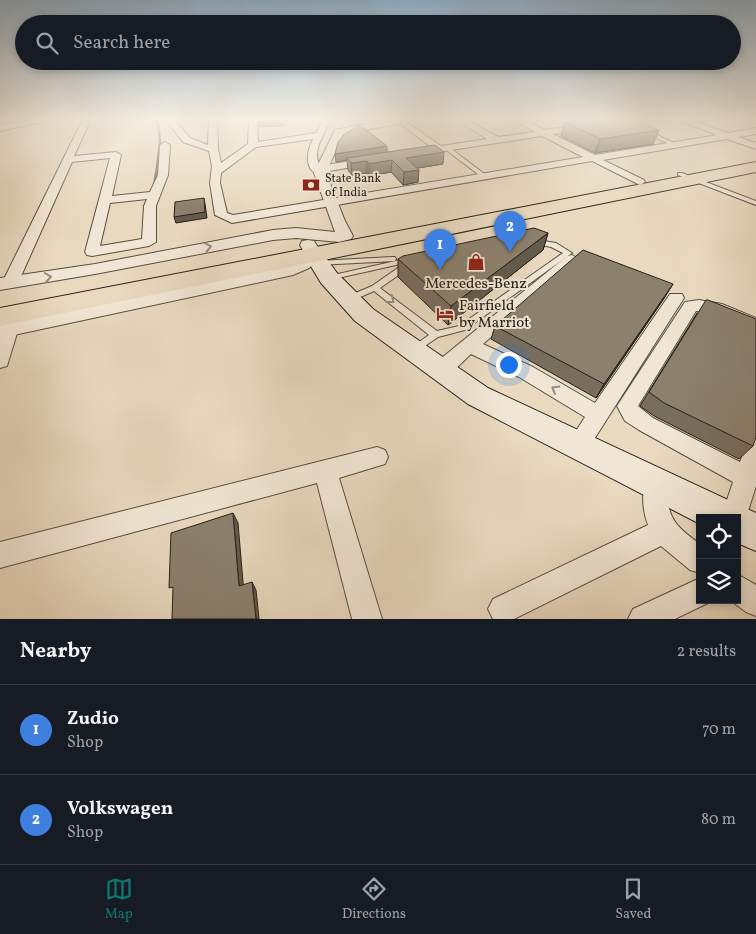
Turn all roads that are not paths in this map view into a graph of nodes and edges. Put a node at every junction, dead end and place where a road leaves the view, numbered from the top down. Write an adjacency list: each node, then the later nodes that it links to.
1 (72, 148): 16 (street)
2 (165, 148): 23 (street)
3 (210, 148): 10 (street)
4 (249, 148): 19 (street)
5 (313, 148): 18 (street)
6 (332, 148): 18 (street)
7 (450, 148): 11 (street)
8 (574, 148): 14 (street)
9 (658, 148): 14 (street)
10 (214, 149): 19 (street)
11 (443, 149): 12 (street); 20 (lane)
12 (405, 154)
13 (380, 158): 18 (street)
14 (594, 158): 20 (street); 22 (street)
15 (756, 159): 21 (main road)
16 (66, 160): 24 (street); 32 (street)
17 (756, 167): 21 (main road)
18 (321, 171): 26 (street)
19 (216, 172): 26 (street)
20 (485, 177): 26 (street)
21 (687, 177): 22 (main road); 25 (lane); 31 (main road)
22 (640, 182): 27 (main road)
23 (154, 196): 24 (street); 24 (street)
24 (104, 200)
25 (756, 203)
26 (332, 204): 27 (street)
27 (342, 236): 31 (main road); 32 (street, one-way to 27)
28 (524, 238): 38 (lane)
29 (417, 258): 31 (lane); 31 (lane); 33 (lane)
30 (572, 258): 39 (street)
31 (317, 260): 32 (main road); 35 (main road); 37 (main road)
32 (3, 288)
33 (375, 288): 35 (lane); 38 (lane, one-way to 38)
34 (676, 298): 42 (street)
35 (349, 299): 38 (main road)
36 (756, 325): 47 (street)
37 (3, 326): 40 (street)
38 (424, 343): 41 (main road)
39 (469, 345): 41 (street); 42 (street, one-way to 39)
40 (0, 361)
41 (440, 370): 43 (main road)
42 (597, 414): 43 (street)
43 (578, 445): 48 (main road)
44 (756, 448): 47 (street)
45 (378, 457): 46 (street)
46 (325, 471): 54 (street); 60 (street)
47 (747, 476): 50 (street)
48 (656, 483): 49 (main road); 52 (street)
49 (718, 514)
50 (735, 514)
51 (741, 525): 53 (main road)
52 (663, 531): 55 (street); 59 (street)
53 (756, 532)
54 (0, 555)
55 (699, 559)
56 (741, 591): 58 (street)
57 (696, 594): 61 (street)
58 (756, 602)
59 (503, 609)
60 (367, 619)
61 (643, 619)

